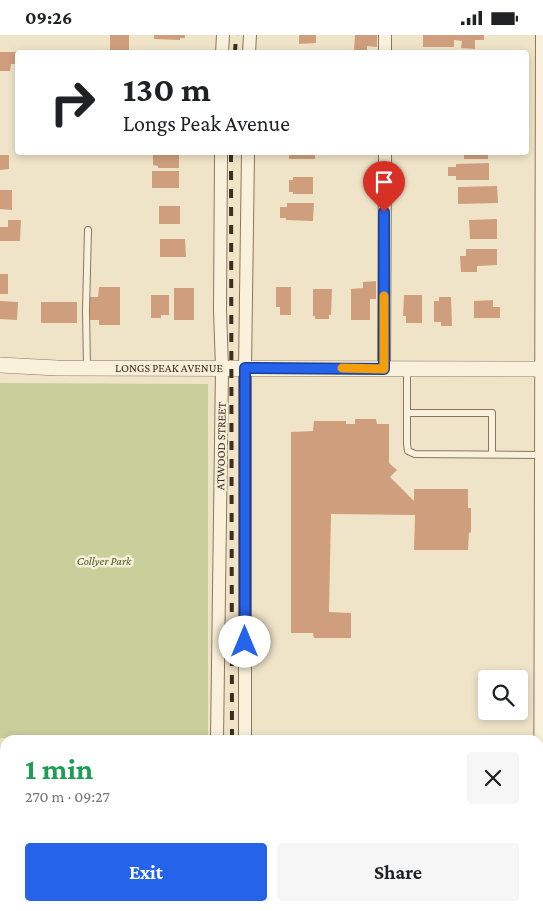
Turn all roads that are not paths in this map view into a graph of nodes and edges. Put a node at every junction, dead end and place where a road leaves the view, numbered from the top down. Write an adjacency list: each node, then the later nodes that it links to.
1 (223, 35): 5 (street)
2 (250, 35): 6 (street)
3 (385, 35): 7 (street)
4 (542, 35): 11 (street)
5 (222, 50)
6 (249, 50)
7 (385, 50)
8 (221, 155): 16 (street, ATWOOD STREET)
9 (248, 155): 17 (street, ATWOOD STREET)
10 (385, 155): 19 (street)
11 (542, 168): 21 (street)
12 (88, 230): 15 (lane)
13 (0, 365): 14 (street, LONGS PEAK AVENUE)
14 (36, 367): 15 (street, LONGS PEAK AVENUE); 18 (street, LONGS PEAK AVENUE)
15 (87, 368): 16 (street, LONGS PEAK AVENUE)
16 (222, 368): 17 (street, LONGS PEAK AVENUE); 25 (street, ATWOOD STREET)
17 (245, 368): 19 (street, LONGS PEAK AVENUE); 26 (street, ATWOOD STREET)
18 (0, 369)
19 (384, 369): 20 (street, LONGS PEAK AVENUE)
20 (407, 369): 21 (street, LONGS PEAK AVENUE); 22 (lane)
21 (542, 369): 24 (street)
22 (407, 413): 23 (lane); 23 (lane)
23 (492, 454): 24 (lane)
24 (541, 455): 27 (street)
25 (217, 735)
26 (245, 735)
27 (541, 735)

